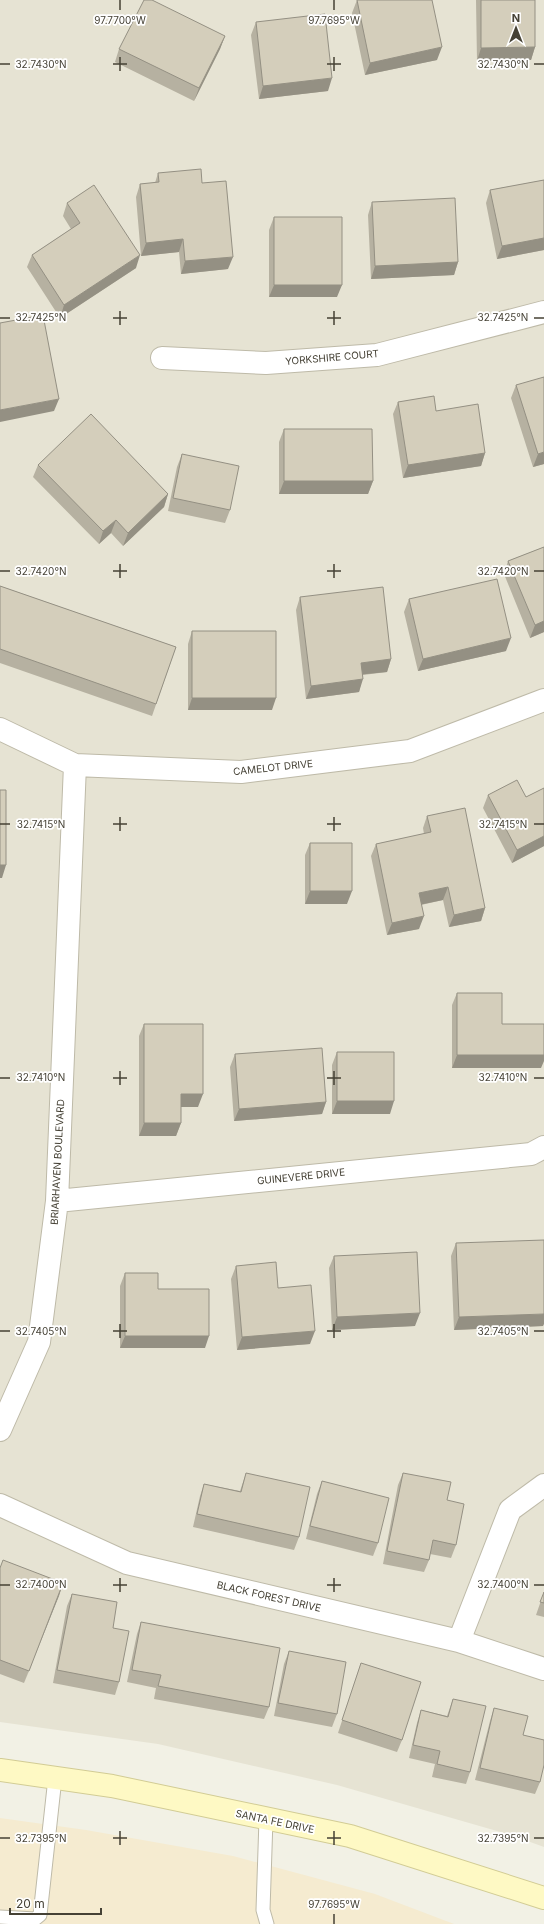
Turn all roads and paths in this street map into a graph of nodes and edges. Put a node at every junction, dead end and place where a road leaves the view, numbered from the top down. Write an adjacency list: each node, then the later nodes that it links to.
1 (544, 312): 2 (street, YORKSHIRE COURT)
2 (162, 358)
3 (544, 700): 5 (street, CAMELOT DRIVE)
4 (0, 729): 5 (street, CAMELOT DRIVE)
5 (74, 765): 7 (street, BRIARHAVEN BOULEVARD)
6 (544, 1148): 7 (street, GUINEVERE DRIVE)
7 (57, 1200): 8 (street, BRIARHAVEN BOULEVARD)
8 (0, 1430)
9 (544, 1485): 11 (street)
10 (0, 1505): 11 (street, BLACK FOREST DRIVE)
11 (459, 1641): 12 (street, BLACK FOREST DRIVE)
12 (544, 1669)
13 (0, 1770): 14 (main road, SANTA FE DRIVE)
14 (55, 1778): 15 (main road, SANTA FE DRIVE); 17 (lane)
15 (266, 1819): 16 (main road, SANTA FE DRIVE); 18 (lane)
16 (544, 1898)
17 (0, 1917)
18 (267, 1924)

